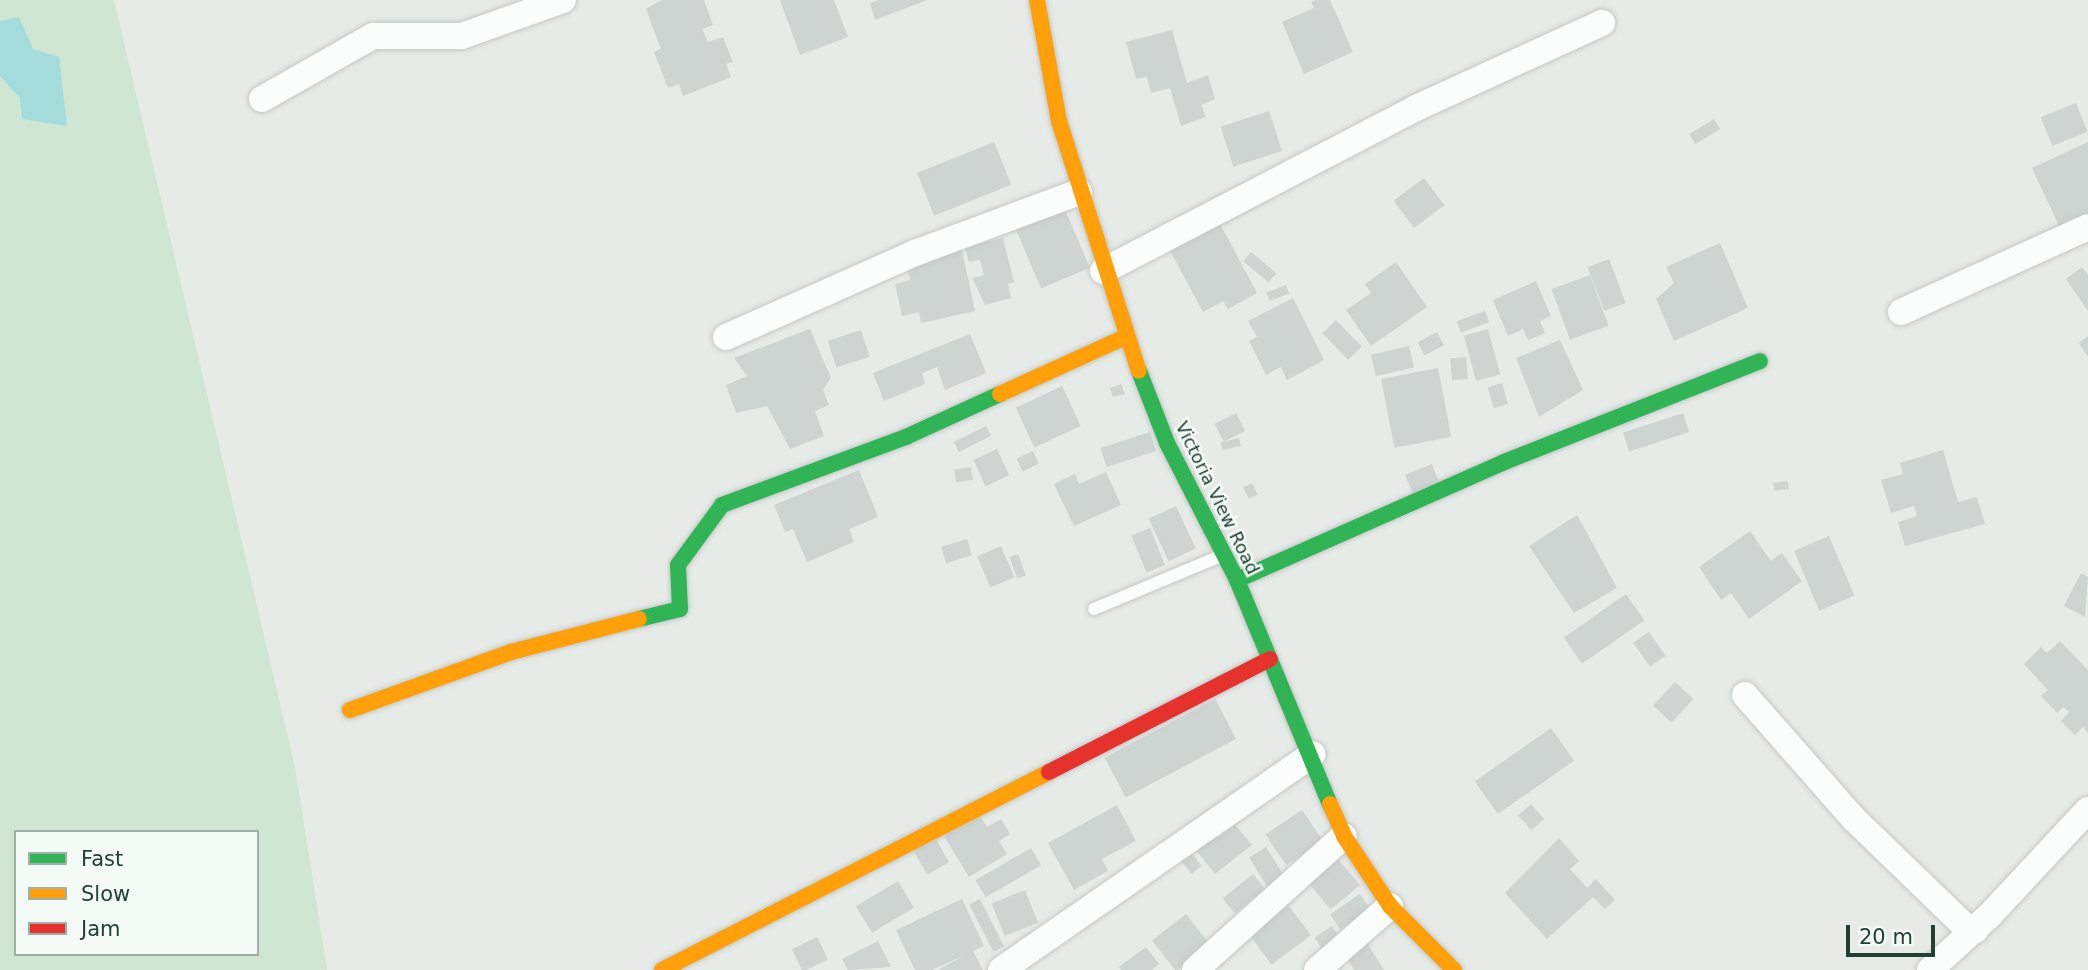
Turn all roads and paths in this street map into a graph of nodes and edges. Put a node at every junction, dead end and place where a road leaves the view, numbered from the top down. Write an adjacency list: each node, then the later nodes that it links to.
1 (563, 0): 4 (street)
2 (1037, 0): 5 (street, Victoria View Road)
3 (1602, 23): 7 (street)
4 (262, 99)
5 (1079, 192): 7 (street, Victoria View Road); 9 (street)
6 (2088, 227): 8 (street)
7 (1103, 271): 10 (street, Victoria View Road)
8 (1901, 312)
9 (726, 337)
10 (1125, 337): 12 (street, Victoria View Road); 17 (street)
11 (1760, 362): 13 (street)
12 (1223, 555): 13 (street, Victoria View Road); 14 (lane)
13 (1237, 580): 15 (street, Victoria View Road)
14 (1094, 609)
15 (1270, 659): 18 (street, Victoria View Road); 23 (street)
16 (1745, 695): 22 (street)
17 (350, 710)
18 (1313, 754): 20 (street, Victoria View Road); 24 (street)
19 (2088, 810): 22 (street)
20 (1344, 836): 21 (street, Victoria View Road); 25 (street)
21 (1390, 906): 26 (street); 27 (street, Victoria View Road)
22 (1976, 930): 28 (street)
23 (662, 970)
24 (1001, 970)
25 (1195, 970)
26 (1317, 970)
27 (1454, 970)
28 (1930, 970)

